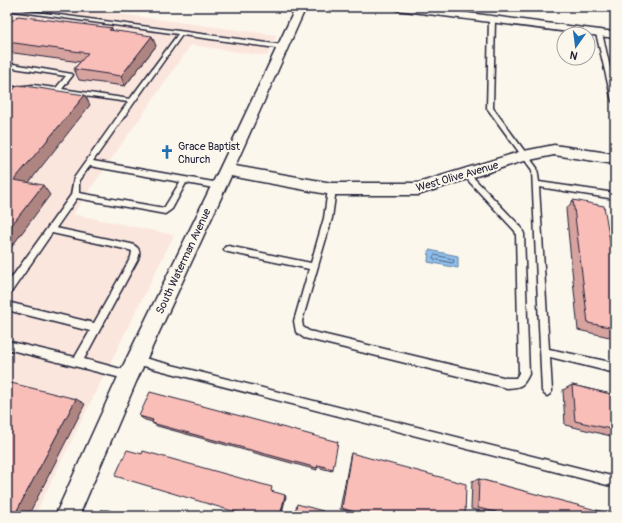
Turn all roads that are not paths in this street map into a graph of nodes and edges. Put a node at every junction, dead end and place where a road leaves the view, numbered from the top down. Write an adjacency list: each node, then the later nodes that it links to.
1 (301, 7): 9 (street, South Waterman Avenue)
2 (397, 7): 4 (street)
3 (7, 9): 6 (lane)
4 (452, 10): 5 (street)
5 (492, 19): 7 (street); 15 (lane)
6 (181, 33): 9 (lane); 13 (lane)
7 (599, 33): 8 (street); 14 (lane)
8 (615, 35)
9 (283, 47): 18 (street, South Waterman Avenue)
10 (7, 65): 12 (lane)
11 (7, 90): 12 (lane)
12 (58, 90): 13 (lane)
13 (132, 101): 17 (lane)
14 (615, 101)
15 (524, 156): 16 (street, West Olive Avenue); 19 (street, West Olive Avenue); 21 (lane)
16 (615, 159)
17 (88, 163): 20 (lane); 24 (lane)
18 (226, 170): 22 (street, South Waterman Avenue); 23 (street, West Olive Avenue)
19 (466, 174): 23 (street, West Olive Avenue); 28 (lane)
20 (184, 180): 22 (lane); 24 (lane)
21 (536, 184): 25 (lane); 33 (lane)
22 (218, 186): 35 (street, South Waterman Avenue)
23 (332, 188): 28 (lane)
24 (75, 195): 26 (lane)
25 (615, 196)
26 (50, 230): 29 (lane); 31 (lane)
27 (228, 249): 28 (lane)
28 (314, 267)
29 (7, 290)
30 (7, 306): 31 (lane)
31 (96, 328): 34 (lane)
32 (7, 346): 34 (lane)
33 (545, 352): 36 (lane); 37 (lane)
34 (77, 363): 35 (lane)
35 (132, 367): 38 (lane); 39 (street, South Waterman Avenue)
36 (615, 368)
37 (547, 391)
38 (615, 482)
39 (66, 516)

